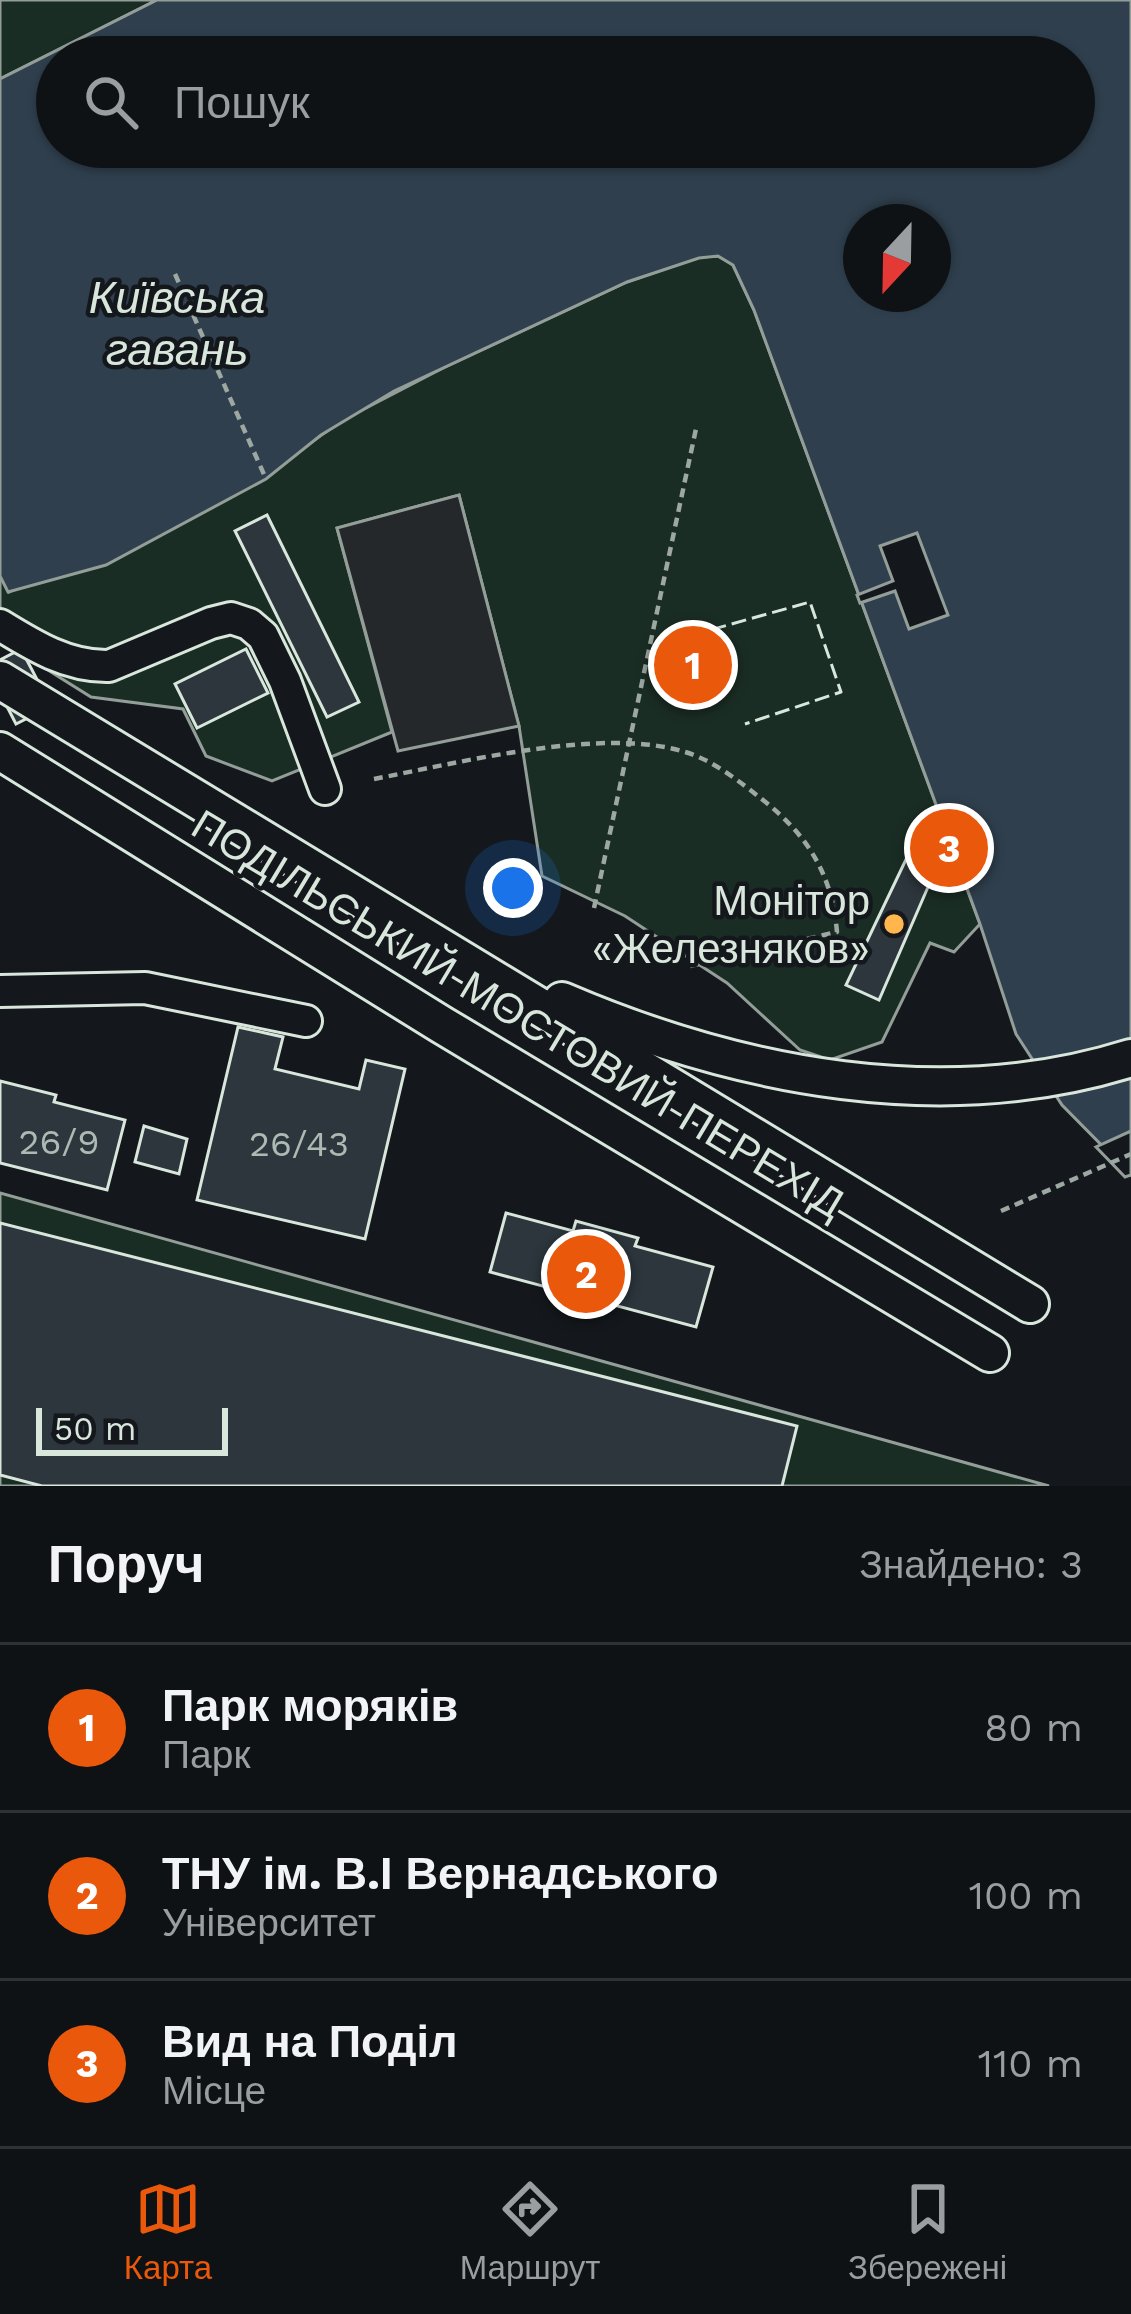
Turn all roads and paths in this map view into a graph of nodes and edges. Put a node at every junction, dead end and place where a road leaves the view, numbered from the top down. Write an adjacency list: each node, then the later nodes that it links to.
1 (176, 274): 3 (path)
2 (697, 424): 6 (path)
3 (266, 479)
4 (0, 625): 9 (street)
5 (0, 680): 11 (main road, ПОДІЛЬСЬКИЙ МОСТОВИЙ ПЕРЕХІД)
6 (629, 744): 8 (path); 10 (path); 12 (path)
7 (0, 751): 19 (main road, ПОДІЛЬСЬКИЙ МОСТОВИЙ ПЕРЕХІД)
8 (374, 779)
9 (325, 789)
10 (594, 908)
11 (440, 948): 15 (main road, ПОДІЛЬСЬКИЙ МОСТОВИЙ ПЕРЕХІД); 18 (main road, ПОДІЛЬСЬКИЙ МОСТОВИЙ ПЕРЕХІД)
12 (690, 966)
13 (0, 991): 14 (street)
14 (306, 1021)
15 (1131, 1058)
16 (1131, 1154): 17 (path)
17 (1000, 1211)
18 (1030, 1304)
19 (990, 1353)

